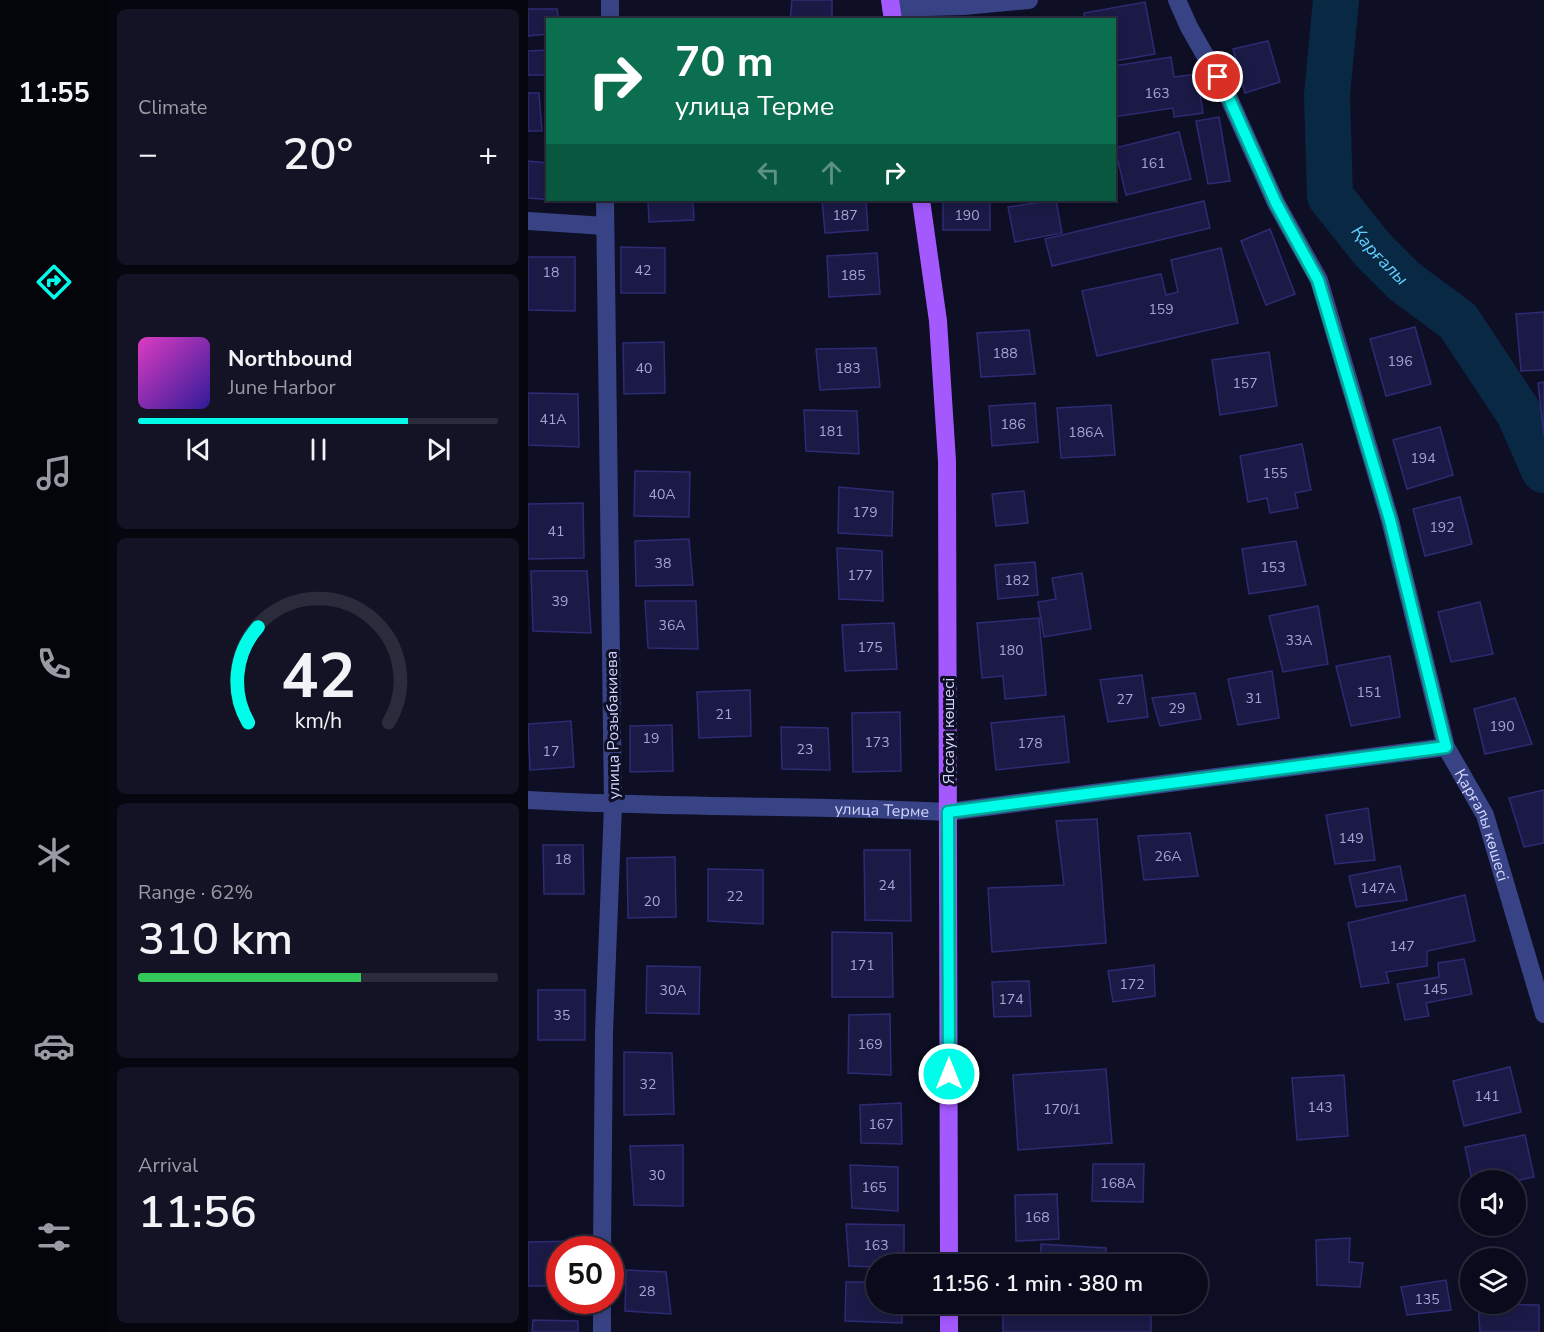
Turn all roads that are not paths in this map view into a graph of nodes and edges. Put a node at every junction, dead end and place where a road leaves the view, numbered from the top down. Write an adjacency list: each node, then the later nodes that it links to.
1 (610, 0): 5 (street)
2 (1029, 0): 4 (street)
3 (1177, 0): 10 (street, Қарғалы көшесі)
4 (891, 9)
5 (610, 18)
6 (605, 201): 9 (street, улица Розыбакиева)
7 (921, 201): 13 (main road, Яссауи көшесі)
8 (528, 221): 9 (street)
9 (605, 226): 12 (street, улица Розыбакиева)
10 (1446, 747): 13 (street, улица Терме); 14 (street, Қарғалы көшесі)
11 (528, 800): 12 (street, улица Терме)
12 (613, 805): 13 (street, улица Терме); 15 (street, улица Розыбакиева)
13 (948, 812): 16 (main road, Яссауи көшесі)
14 (1544, 1014)
15 (602, 1236)
16 (949, 1254)
17 (602, 1314): 19 (street)
18 (949, 1314): 20 (main road)
19 (602, 1332)
20 (949, 1332)

